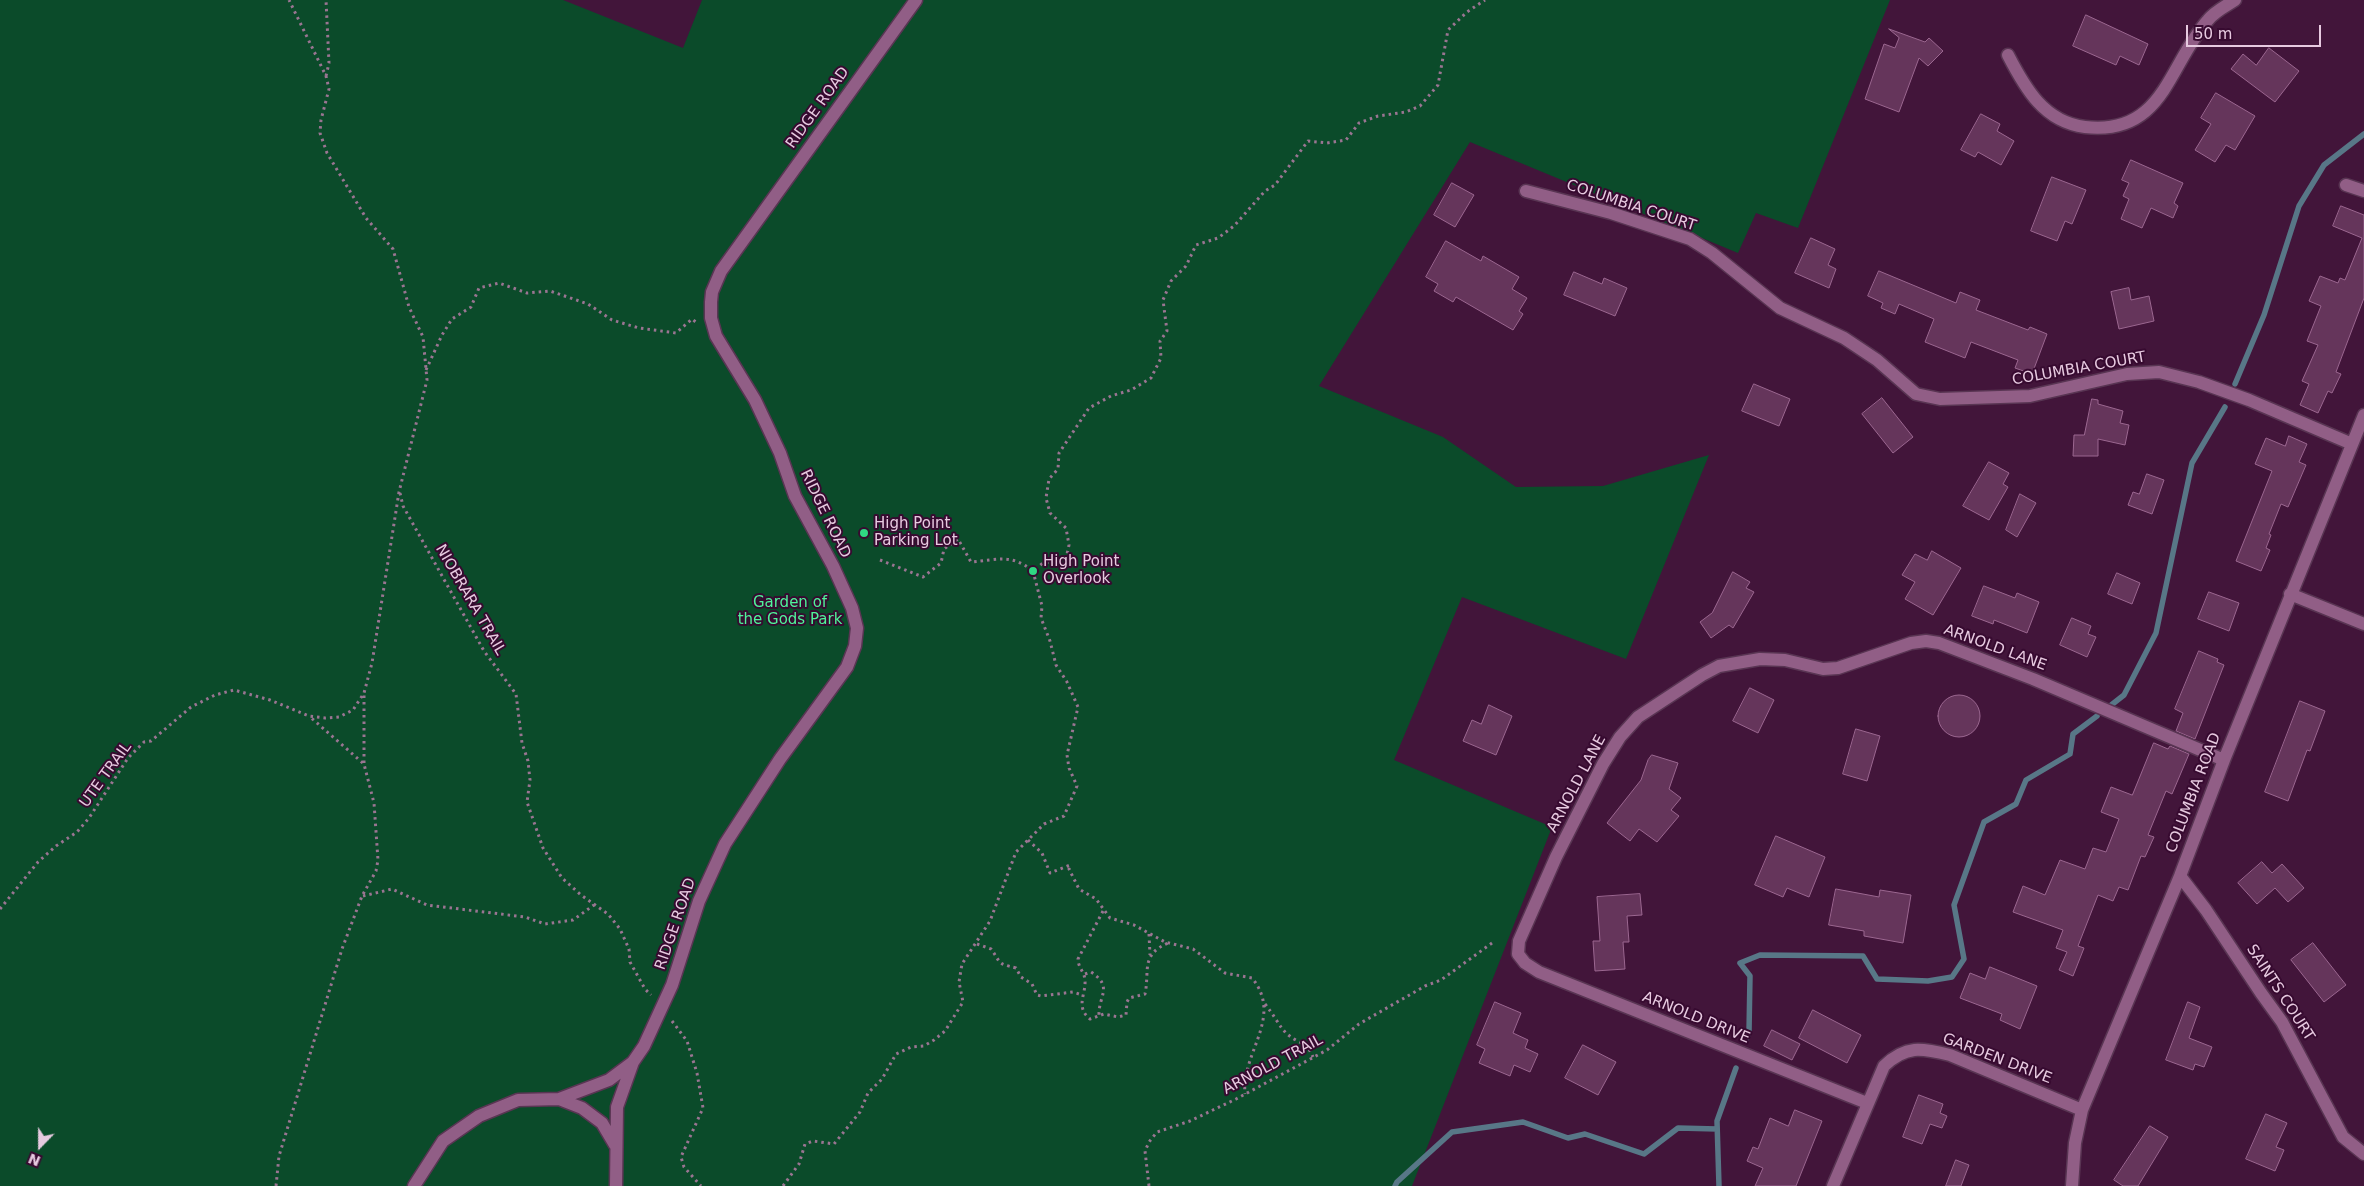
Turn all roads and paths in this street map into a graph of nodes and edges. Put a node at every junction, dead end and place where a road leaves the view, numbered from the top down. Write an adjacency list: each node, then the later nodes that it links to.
1 (288, 0): 7 (path)
2 (326, 0): 7 (path)
3 (916, 0): 39 (street, RIDGE ROAD)
4 (1485, 0): 17 (path)
5 (2235, 0): 6 (street)
6 (2008, 55)
7 (326, 76): 12 (path)
8 (2346, 185): 10 (street)
9 (1526, 191): 14 (street, COLUMBIA COURT)
10 (2364, 192)
11 (701, 326): 12 (path)
12 (426, 371): 15 (path)
13 (2364, 414): 14 (street, COLUMBIA ROAD)
14 (2352, 444): 18 (street, COLUMBIA ROAD)
15 (399, 492): 20 (path); 27 (path, NIOBRARA TRAIL)
16 (880, 560): 17 (path)
17 (1033, 571): 24 (path)
18 (2290, 594): 19 (street); 22 (street, COLUMBIA ROAD)
19 (2364, 624)
20 (364, 693): 21 (path); 23 (path)
21 (309, 716): 23 (path); 28 (path, UTE TRAIL)
22 (2224, 760): 25 (street, COLUMBIA ROAD); 34 (street, ARNOLD LANE)
23 (364, 764): 26 (path)
24 (1028, 840): 29 (path); 33 (path)
25 (2180, 876): 46 (street, COLUMBIA ROAD); 48 (street, SAINTS COURT)
26 (362, 896): 27 (path); 49 (path)
27 (594, 905): 39 (path, NIOBRARA TRAIL)
28 (0, 909)
29 (1103, 910): 30 (path); 36 (path)
30 (1149, 934): 31 (path); 35 (path)
31 (1170, 943): 35 (path); 38 (path)
32 (1492, 943): 41 (path, ARNOLD TRAIL)
33 (977, 944): 37 (path); 53 (path)
34 (1518, 954): 45 (street, ARNOLD DRIVE)
35 (1150, 956): 40 (path)
36 (1085, 974): 37 (path); 40 (path)
37 (1082, 995): 40 (path)
38 (1264, 1004): 41 (path); 43 (path)
39 (663, 1006): 42 (street, RIDGE ROAD); 52 (path, NIOBRARA TRAIL)
40 (1099, 1016)
41 (1313, 1057): 43 (path, ARNOLD TRAIL)
42 (633, 1062): 44 (street, RIDGE ROAD); 47 (street, RIDGE ROAD)
43 (1245, 1094): 54 (path, ARNOLD TRAIL)
44 (559, 1099): 47 (street); 50 (street)
45 (1867, 1103): 46 (street, GARDEN DRIVE); 55 (street, GARDEN DRIVE)
46 (2082, 1110): 56 (street, COLUMBIA ROAD)
47 (615, 1145): 51 (street, RIDGE ROAD)
48 (2364, 1154)
49 (276, 1186)
50 (414, 1186)
51 (616, 1186)
52 (702, 1186)
53 (783, 1186)
54 (1149, 1186)
55 (1833, 1186)
56 (2072, 1186)

